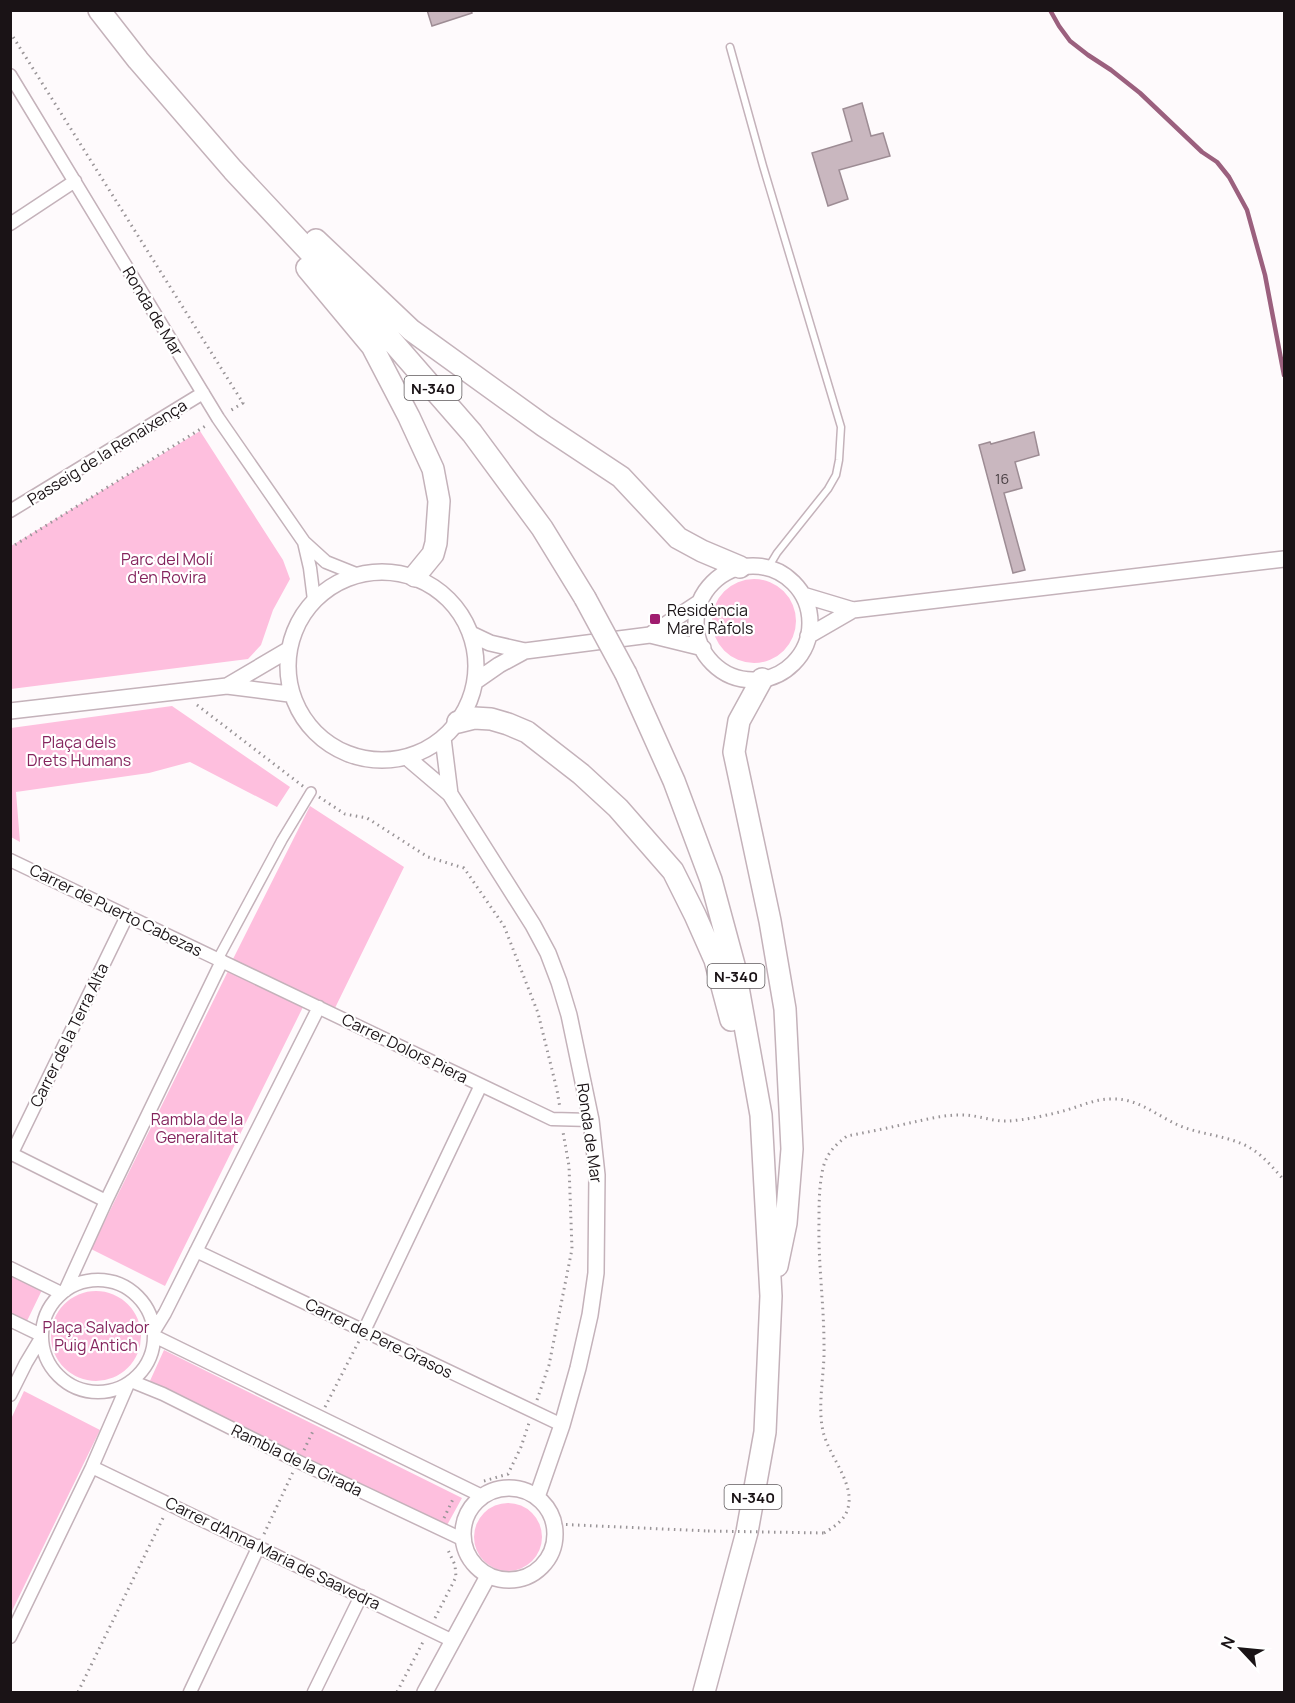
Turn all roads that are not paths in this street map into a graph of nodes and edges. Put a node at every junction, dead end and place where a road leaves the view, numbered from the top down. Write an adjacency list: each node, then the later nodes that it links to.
1 (99, 10): 4 (highway, N-340)
2 (730, 48): 13 (lane)
3 (10, 75): 5 (street, Ronda de Mar)
4 (233, 170): 6 (highway, N-340); 15 (highway)
5 (75, 182): 7 (street); 8 (street, Ronda de Mar)
6 (258, 197): 12 (highway); 47 (highway, N-340, bridge)
7 (10, 224)
8 (203, 393): 9 (street, Passeig de la Renaixença); 10 (street, Ronda de Mar)
9 (10, 511)
10 (304, 542): 14 (street, Ronda de Mar); 17 (street, Ronda de Mar)
11 (1284, 559): 19 (street)
12 (740, 567): 13 (street); 18 (street)
13 (768, 568): 16 (street)
14 (356, 574): 15 (street); 17 (street)
15 (415, 576): 20 (street)
16 (803, 595): 19 (street); 22 (street)
17 (314, 600): 24 (street)
18 (700, 602): 21 (street); 23 (street)
19 (853, 610): 22 (street)
20 (471, 634): 25 (street); 27 (street)
21 (650, 635): 23 (street); 25 (street)
22 (808, 636): 26 (street)
23 (702, 648): 26 (street)
24 (288, 650): 28 (street); 29 (street)
25 (525, 651): 27 (street)
26 (762, 679): 47 (highway)
27 (476, 681): 31 (street)
28 (227, 686): 29 (street); 30 (street)
29 (289, 694): 33 (street)
30 (10, 711)
31 (458, 722): 32 (street); 47 (highway)
32 (443, 738): 33 (street); 35 (street, Ronda de Mar)
33 (410, 760): 35 (street, Ronda de Mar)
34 (310, 792): 38 (street)
35 (450, 794): 41 (street, Ronda de Mar)
36 (12, 864): 37 (street, Carrer de Puerto Cabezas)
37 (127, 916): 38 (street, Carrer de Puerto Cabezas); 42 (street, Carrer de la Terra Alta)
38 (220, 960): 39 (street, Carrer Dolors Piera); 43 (street)
39 (319, 1007): 40 (street, Carrer Dolors Piera); 44 (street)
40 (481, 1085): 41 (street, Carrer Dolors Piera); 49 (street)
41 (591, 1120): 54 (street, Ronda de Mar)
42 (11, 1153): 43 (street)
43 (106, 1201): 46 (street)
44 (196, 1251): 49 (street, Carrer de Pere Grasos); 50 (street)
45 (10, 1268): 46 (street)
46 (63, 1292): 50 (street); 51 (street)
47 (771, 1296): 67 (highway, N-340)
48 (10, 1320): 51 (street)
49 (364, 1331): 54 (street, Carrer de Pere Grasos)
50 (154, 1334): 52 (street); 56 (street)
51 (41, 1337): 52 (street); 53 (street)
52 (129, 1382): 55 (street); 58 (street, Rambla de la Girada)
53 (10, 1395)
54 (562, 1425): 57 (street, Ronda de Mar)
55 (92, 1467): 59 (street, Carrer d'Anna Maria de Saavedra); 62 (street)
56 (482, 1489): 57 (street); 58 (street)
57 (537, 1497): 60 (street)
58 (462, 1539): 60 (street)
59 (259, 1546): 61 (street, Carrer d'Anna Maria de Saavedra); 64 (street)
60 (488, 1576): 63 (street)
61 (361, 1596): 63 (street, Carrer d'Anna Maria de Saavedra); 65 (street)
62 (10, 1637)
63 (453, 1641): 66 (street)
64 (190, 1692)
65 (314, 1692)
66 (425, 1692)
67 (704, 1692)

